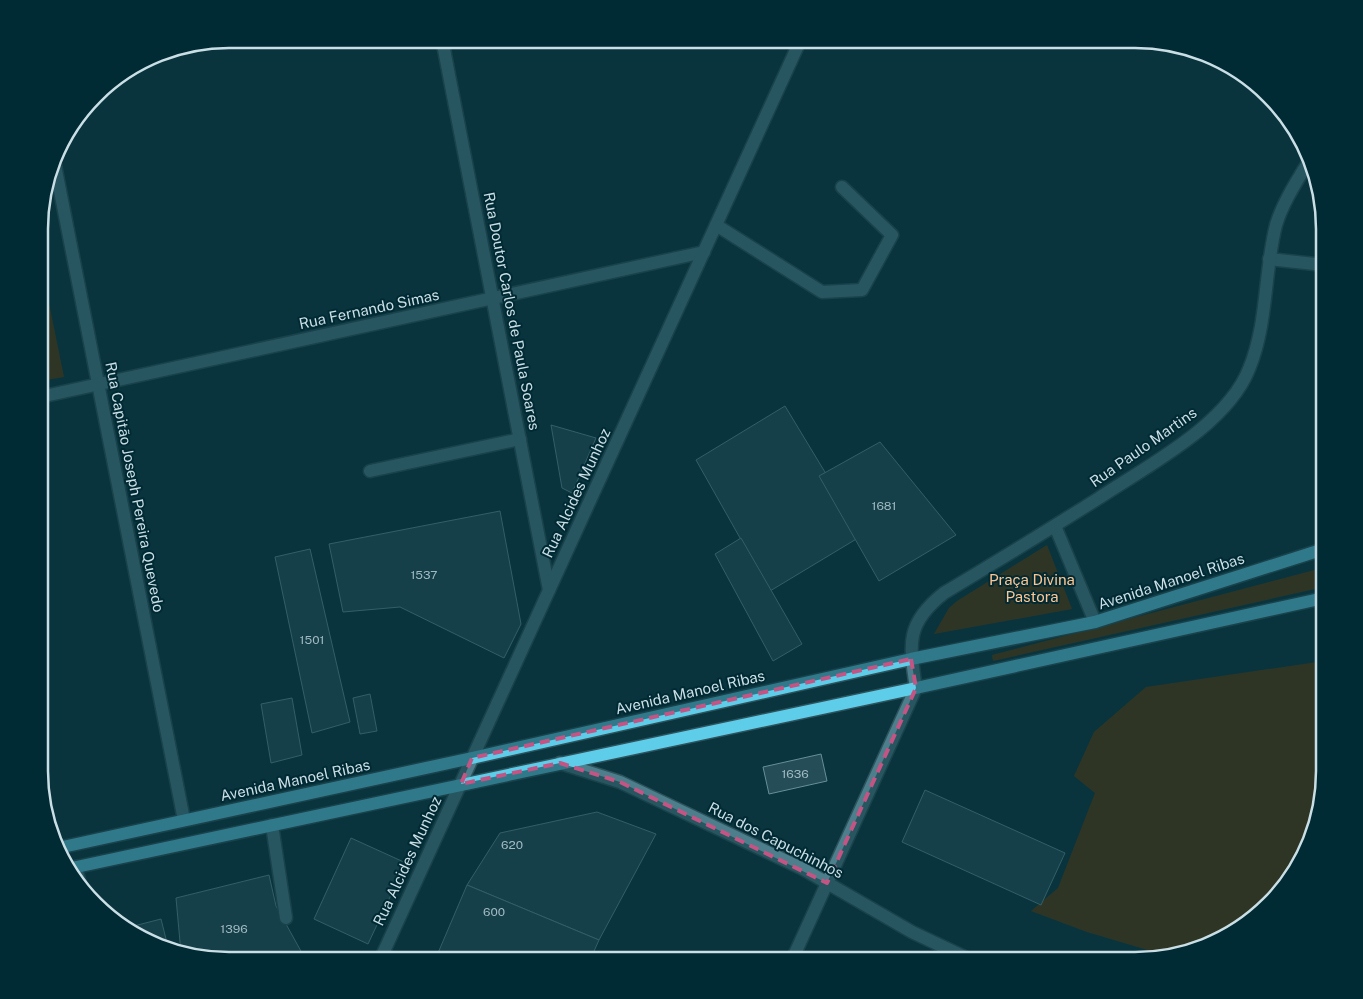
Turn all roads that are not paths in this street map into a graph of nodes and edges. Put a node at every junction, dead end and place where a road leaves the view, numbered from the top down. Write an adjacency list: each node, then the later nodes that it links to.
1 (444, 48): 10 (street, Rua Doutor Carlos de Paula Soares)
2 (797, 48): 6 (street, Rua Alcides Munhoz)
3 (1305, 168): 8 (street, Rua Paulo Martins)
4 (56, 172): 11 (street, Rua Capitão Joseph Pereira Quevedo)
5 (842, 187): 6 (street)
6 (716, 225): 7 (street, Rua Alcides Munhoz)
7 (704, 252): 10 (street, Rua Fernando Simas); 17 (street, Rua Alcides Munhoz)
8 (1269, 259): 9 (street); 15 (street, Rua Paulo Martins)
9 (1316, 264)
10 (493, 298): 11 (street, Rua Fernando Simas); 13 (street, Rua Doutor Carlos de Paula Soares)
11 (98, 384): 12 (street, Rua Fernando Simas); 25 (street, Rua Capitão Joseph Pereira Quevedo)
12 (48, 395)
13 (520, 439): 14 (street); 17 (street, Rua Doutor Carlos de Paula Soares)
14 (370, 471)
15 (1055, 526): 19 (street); 20 (street, Rua Paulo Martins)
16 (1316, 552): 19 (main road, Avenida Manoel Ribas)
17 (549, 590): 22 (street, Rua Alcides Munhoz)
18 (1316, 600): 21 (main road)
19 (1095, 622): 20 (main road, Avenida Manoel Ribas)
20 (912, 659): 21 (street, Rua Paulo Martins); 22 (main road, Avenida Manoel Ribas)
21 (916, 688): 23 (main road); 29 (street)
22 (472, 758): 24 (street, Rua Alcides Munhoz); 25 (main road, Avenida Manoel Ribas)
23 (560, 763): 24 (main road); 29 (street, Rua dos Capuchinhos)
24 (461, 784): 26 (main road); 31 (street, Rua Alcides Munhoz)
25 (184, 820): 27 (main road, Avenida Manoel Ribas)
26 (272, 825): 28 (main road); 30 (street)
27 (64, 847)
28 (76, 867)
29 (827, 883): 32 (street); 33 (street, Rua dos Capuchinhos)
30 (286, 918)
31 (384, 952)
32 (796, 952)
33 (954, 952)

